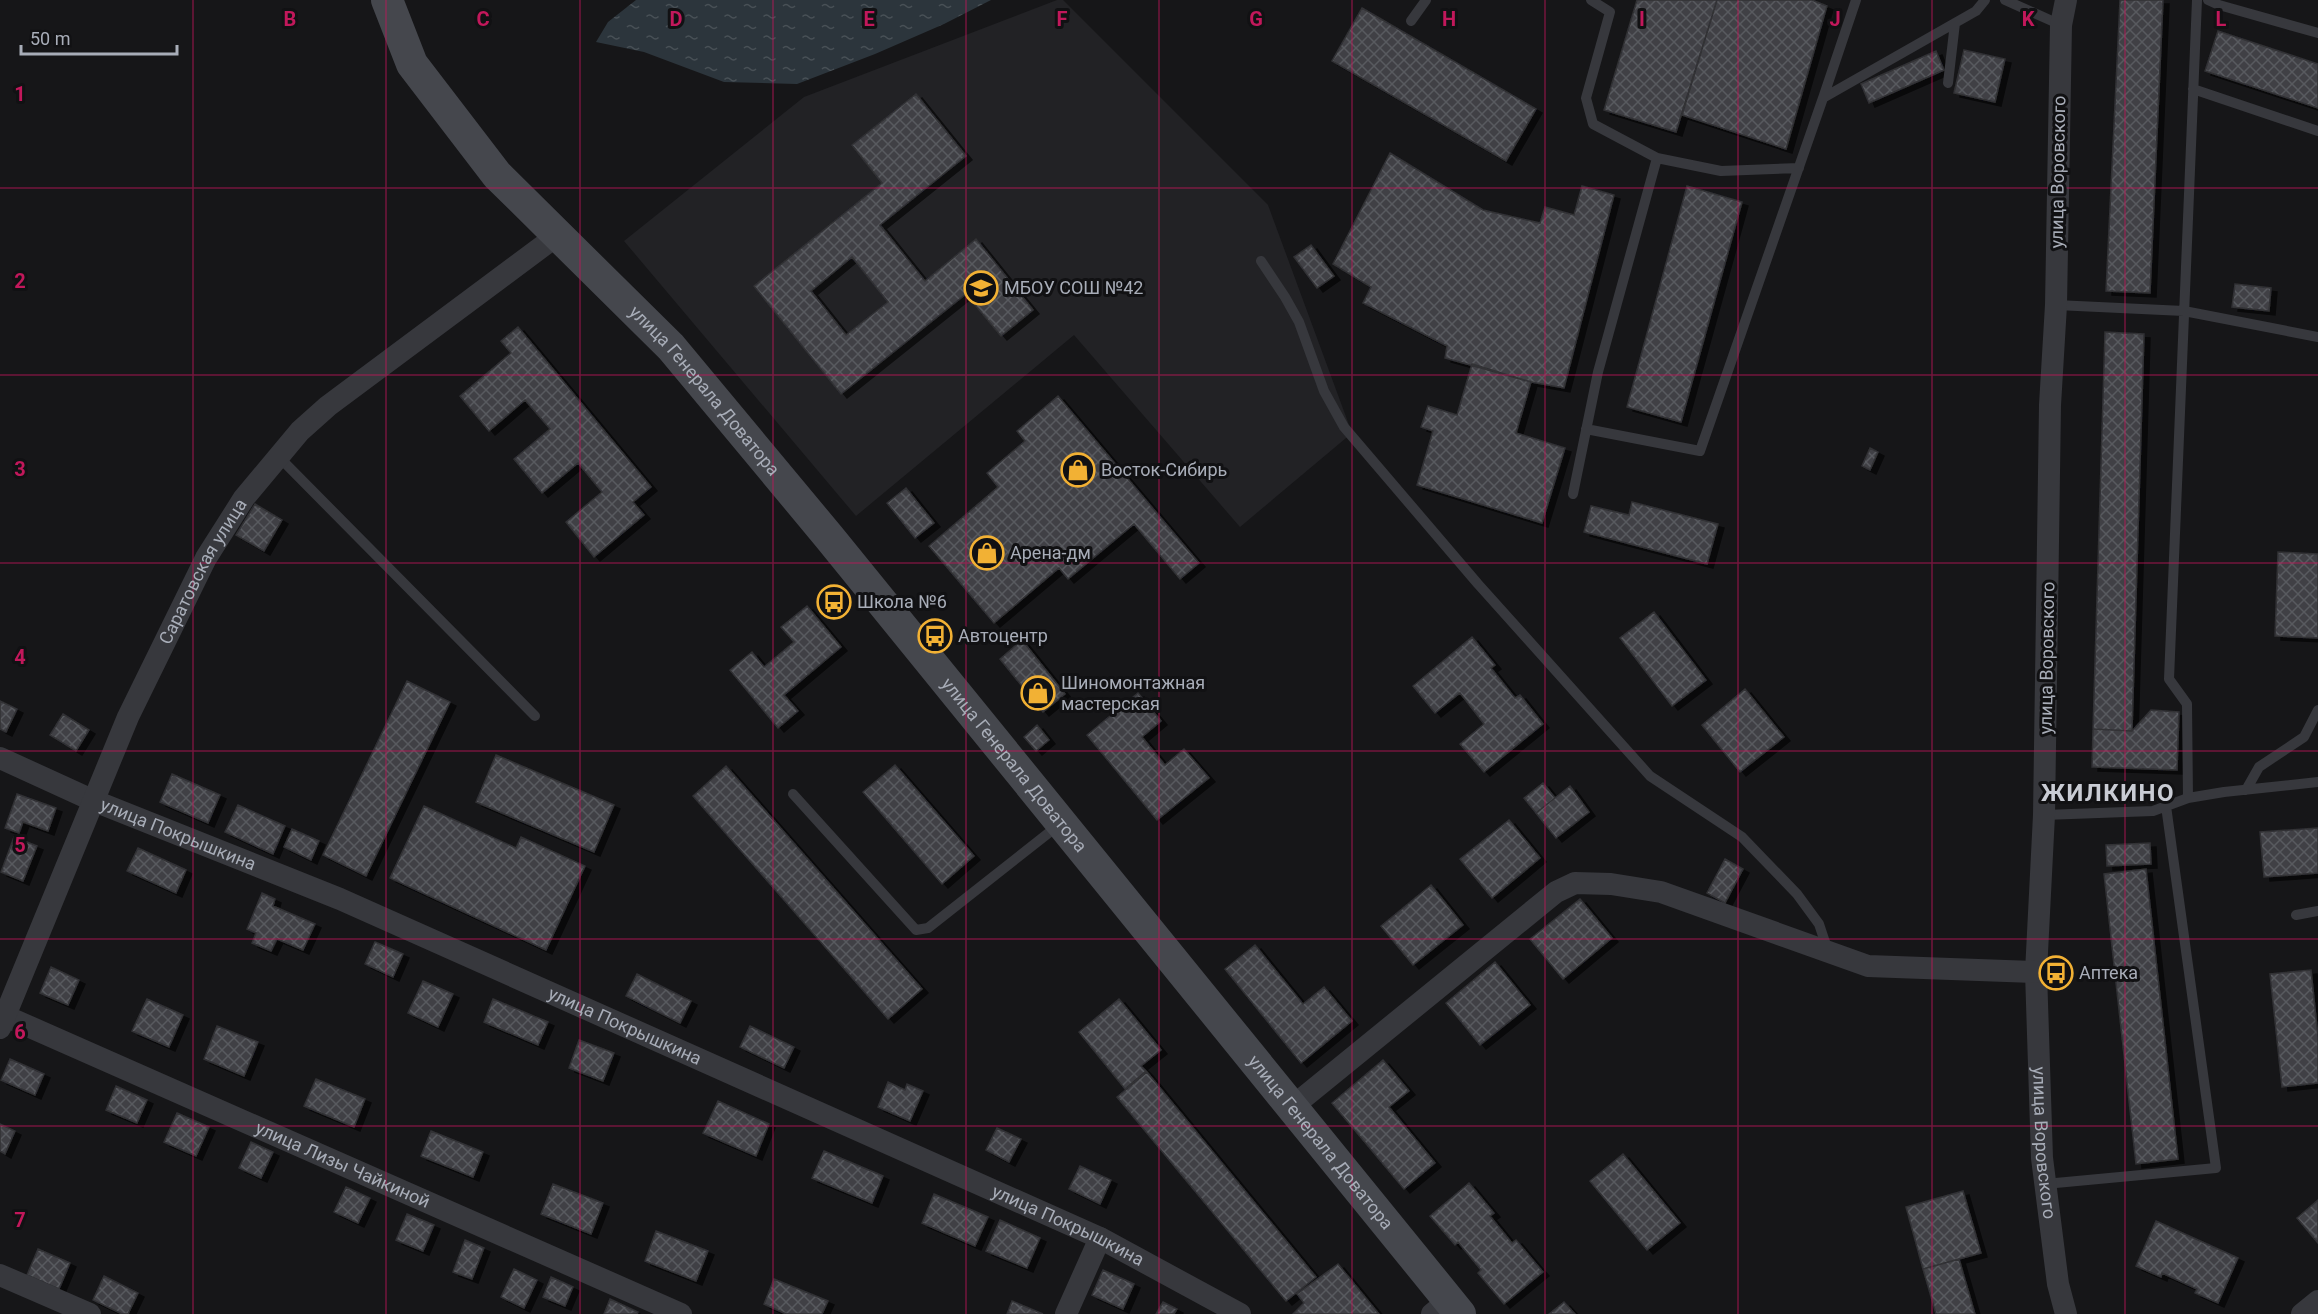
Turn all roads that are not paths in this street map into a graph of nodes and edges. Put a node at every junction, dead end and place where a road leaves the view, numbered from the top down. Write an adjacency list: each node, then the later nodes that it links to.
1 (387, 0): 20 (street, улица Генерала Доватора)
2 (1426, 0): 10 (lane)
3 (1591, 0): 18 (lane)
4 (1856, 0): 16 (lane)
5 (1985, 0): 11 (lane)
6 (2005, 0): 12 (lane)
7 (2066, 0): 12 (street, улица Воровского)
8 (2197, 0): 15 (lane)
9 (2208, 0): 13 (lane)
10 (1411, 21)
11 (1955, 23): 14 (lane); 16 (lane)
12 (2061, 25): 22 (street, улица Воровского)
13 (2318, 33)
14 (1948, 83)
15 (2193, 89): 17 (lane); 23 (lane)
16 (1823, 98): 19 (lane)
17 (2318, 131)
18 (1657, 158): 19 (lane); 25 (lane)
19 (1799, 168): 25 (lane)
20 (559, 234): 26 (street, Саратовская улица); 38 (street, улица Генерала Доватора)
21 (1261, 261): 41 (lane)
22 (2056, 305): 23 (lane); 37 (street, улица Воровского)
23 (2184, 311): 24 (lane); 34 (lane)
24 (2318, 337)
25 (1586, 429): 27 (lane)
26 (278, 456): 29 (lane); 35 (street, Саратовская улица)
27 (1574, 494)
28 (2318, 710): 32 (lane)
29 (535, 716)
30 (0, 758): 35 (street, улица Покрышкина)
31 (2318, 782): 32 (lane)
32 (2246, 790): 34 (lane)
33 (793, 795): 38 (lane)
34 (2188, 798): 36 (lane)
35 (92, 800): 43 (street, Саратовская улица); 46 (street, улица Покрышкина)
36 (2166, 806): 37 (lane); 45 (lane)
37 (2044, 815): 42 (street, улица Воровского)
38 (1062, 823): 44 (street, улица Генерала Доватора)
39 (2318, 911): 40 (lane)
40 (2296, 915)
41 (1829, 952): 42 (street); 44 (street)
42 (2036, 972): 45 (street, улица Воровского)
43 (2, 1022): 51 (street, улица Лизы Чайкиной)
44 (1292, 1107): 49 (street, улица Генерала Доватора)
45 (2045, 1184): 54 (street, улица Воровского)
46 (1100, 1238): 52 (street); 53 (street, улица Покрышкина)
47 (0, 1275): 50 (street)
48 (2318, 1301): 55 (street)
49 (1447, 1309)
50 (90, 1314)
51 (681, 1314)
52 (1066, 1314)
53 (1240, 1314)
54 (2066, 1314)
55 (2302, 1314)

